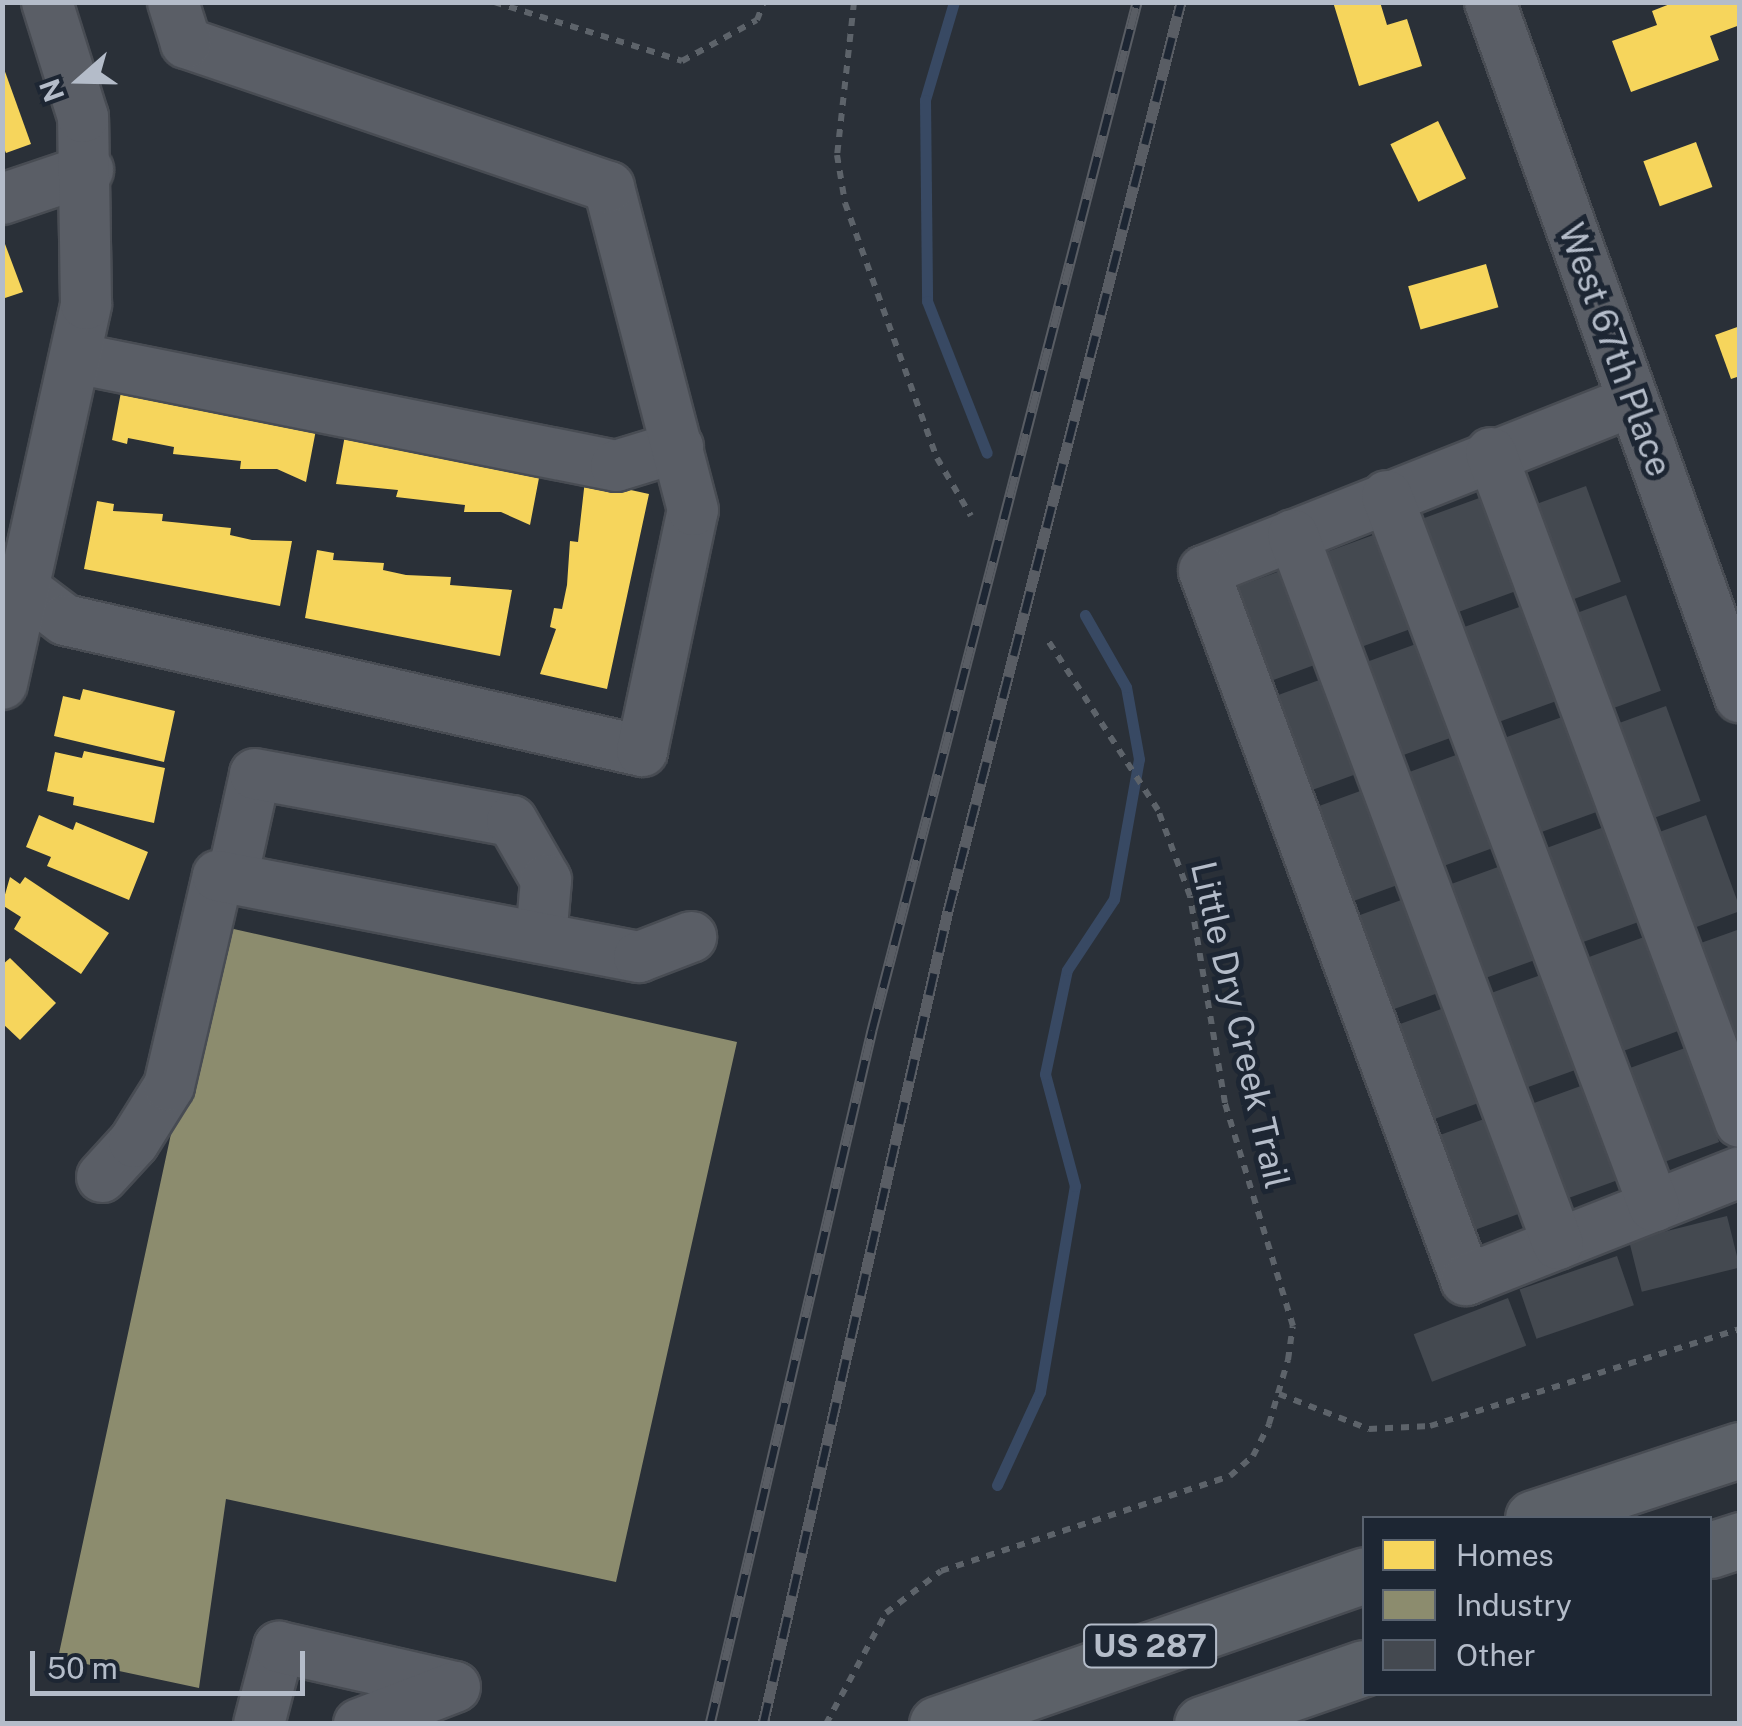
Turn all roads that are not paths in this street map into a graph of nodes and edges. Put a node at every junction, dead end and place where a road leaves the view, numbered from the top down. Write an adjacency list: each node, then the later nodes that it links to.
1 (46, 2): 4 (street)
2 (173, 2): 8 (street)
3 (1490, 2): 7 (street, West 67th Place)
4 (88, 170): 5 (street); 6 (street)
5 (2, 199)
6 (75, 358): 8 (street); 12 (street)
7 (1633, 401): 9 (street); 14 (street, West 67th Place)
8 (678, 447): 12 (street)
9 (1491, 453): 10 (street); 18 (street)
10 (1387, 496): 11 (street); 21 (street)
11 (1293, 535): 22 (street); 22 (street)
12 (13, 588): 13 (street)
13 (2, 684)
14 (1740, 697)
15 (232, 879): 17 (street); 17 (street); 20 (street)
16 (691, 937): 17 (street)
17 (540, 938)
18 (1740, 1122)
19 (1740, 1172): 21 (street)
20 (102, 1177)
21 (1654, 1206): 22 (street)
22 (1558, 1244)
23 (1740, 1450): 24 (main road)
24 (1539, 1516)
25 (1740, 1540): 26 (main road)
26 (1712, 1549)
27 (1362, 1575): 31 (main road, US 287)
28 (1362, 1669): 32 (main road, US 287)
29 (258, 1724): 30 (street)
30 (359, 1724)
31 (936, 1724)
32 (1202, 1724)

